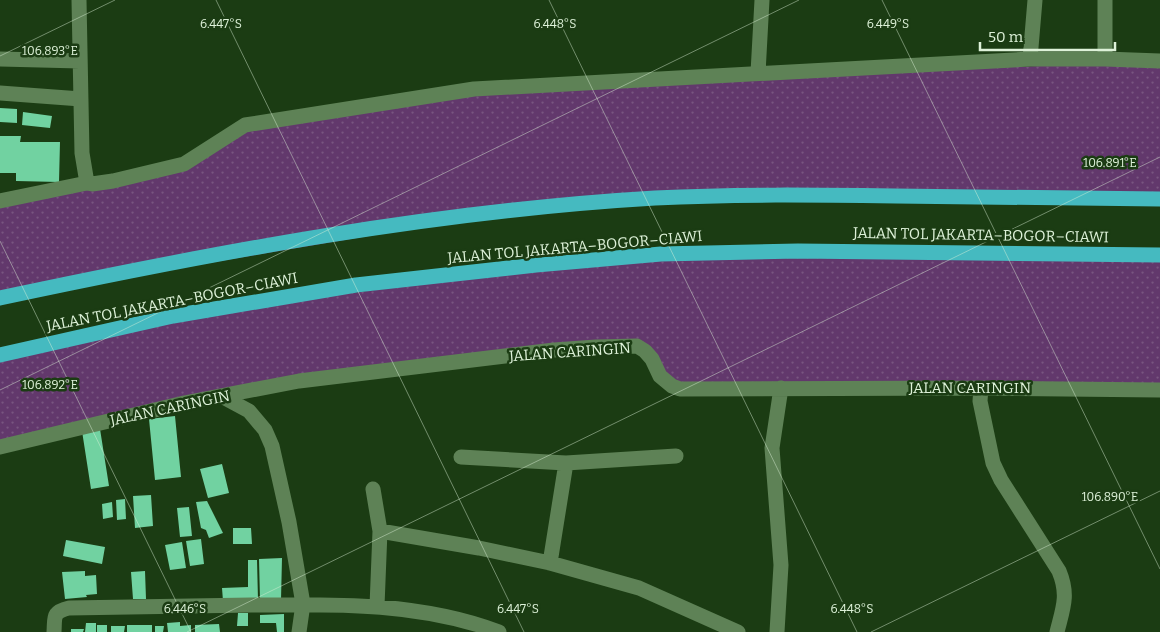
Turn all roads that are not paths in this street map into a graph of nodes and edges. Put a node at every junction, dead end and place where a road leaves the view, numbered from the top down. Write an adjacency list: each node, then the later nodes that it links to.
1 (79, 0): 8 (street)
2 (762, 0): 10 (street)
3 (1035, 0): 6 (street)
4 (1105, 0): 7 (street)
5 (0, 59): 8 (street)
6 (1030, 59): 7 (street); 10 (street)
7 (1106, 59): 9 (street)
8 (80, 61): 12 (street)
9 (1160, 61)
10 (758, 73): 13 (street)
11 (0, 93): 12 (street)
12 (81, 99): 13 (street)
13 (86, 184): 15 (street)
14 (1160, 199): 17 (highway)
15 (0, 201)
16 (1160, 255): 18 (highway, JALAN TOL JAKARTA–BOGOR–CIAWI)
17 (0, 298)
18 (0, 355)
19 (781, 388): 20 (street, JALAN CARINGIN); 22 (street, JALAN CARINGIN); 36 (street)
20 (981, 388): 21 (street, JALAN CARINGIN); 37 (street)
21 (1160, 390)
22 (223, 397): 23 (street, JALAN CARINGIN); 30 (street)
23 (0, 447)
24 (676, 456): 26 (street)
25 (461, 457): 26 (street)
26 (566, 463): 29 (street)
27 (373, 489): 28 (street)
28 (380, 531): 29 (street); 31 (street)
29 (550, 563): 35 (street)
30 (303, 604): 31 (street); 32 (street); 33 (street)
31 (377, 606): 34 (street)
32 (54, 632)
33 (298, 632)
34 (498, 632)
35 (738, 632)
36 (778, 632)
37 (1057, 632)

